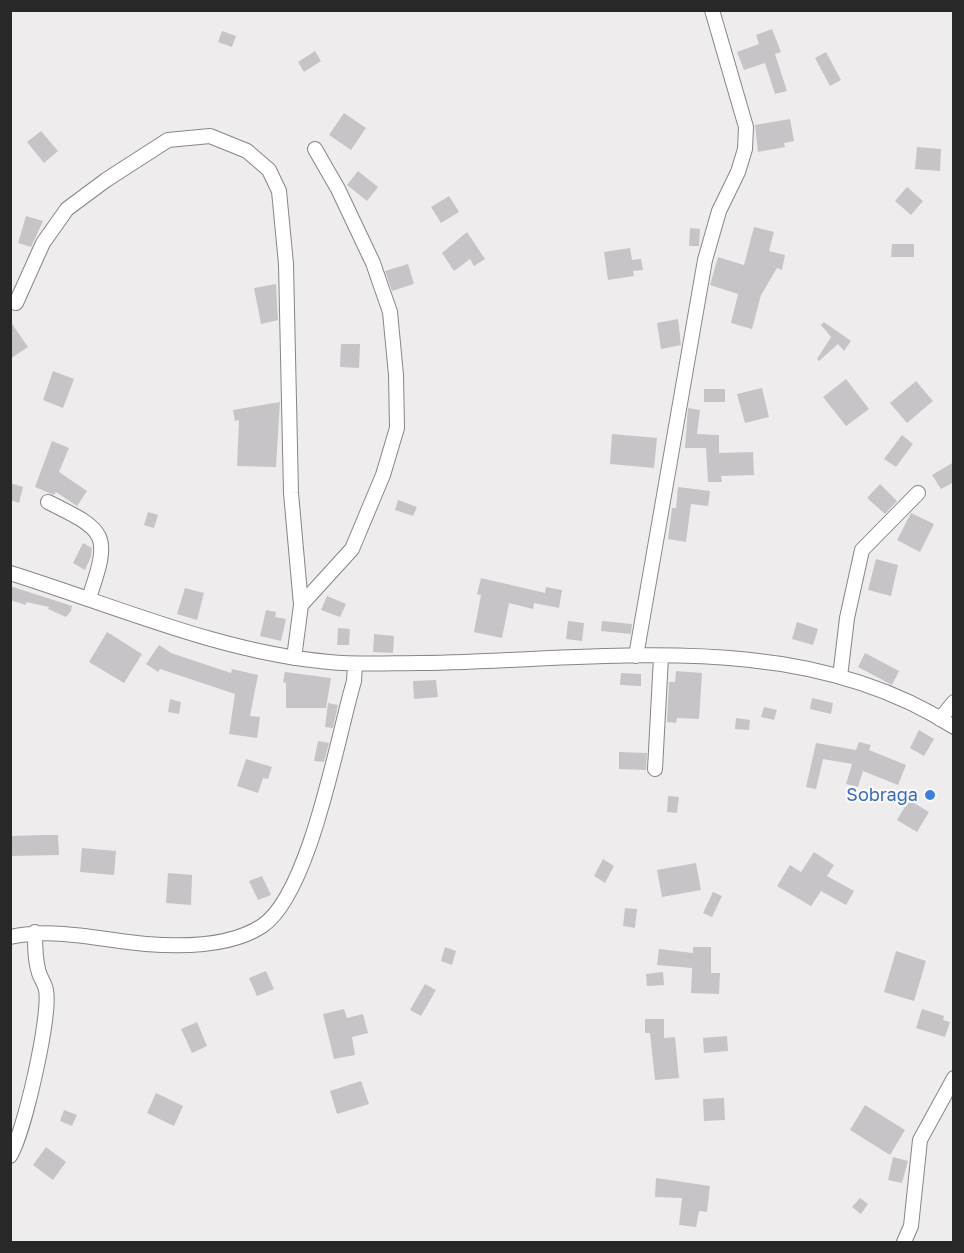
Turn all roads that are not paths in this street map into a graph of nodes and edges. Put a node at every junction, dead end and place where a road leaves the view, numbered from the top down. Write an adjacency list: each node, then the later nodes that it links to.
1 (712, 10): 9 (street)
2 (315, 149): 8 (street)
3 (16, 303): 8 (street)
4 (918, 493): 13 (street)
5 (48, 502): 7 (street)
6 (10, 573): 7 (street)
7 (89, 598): 11 (street)
8 (301, 605): 11 (street)
9 (636, 656): 10 (street); 12 (street)
10 (661, 657): 13 (street); 17 (street)
11 (294, 658): 12 (street)
12 (355, 664): 18 (street)
13 (840, 677): 15 (street)
14 (954, 702): 15 (street)
15 (940, 719): 16 (street)
16 (954, 728)
17 (655, 769)
18 (35, 932): 19 (street); 21 (street)
19 (10, 937)
20 (954, 1078): 22 (street)
21 (10, 1156)
22 (904, 1242)

